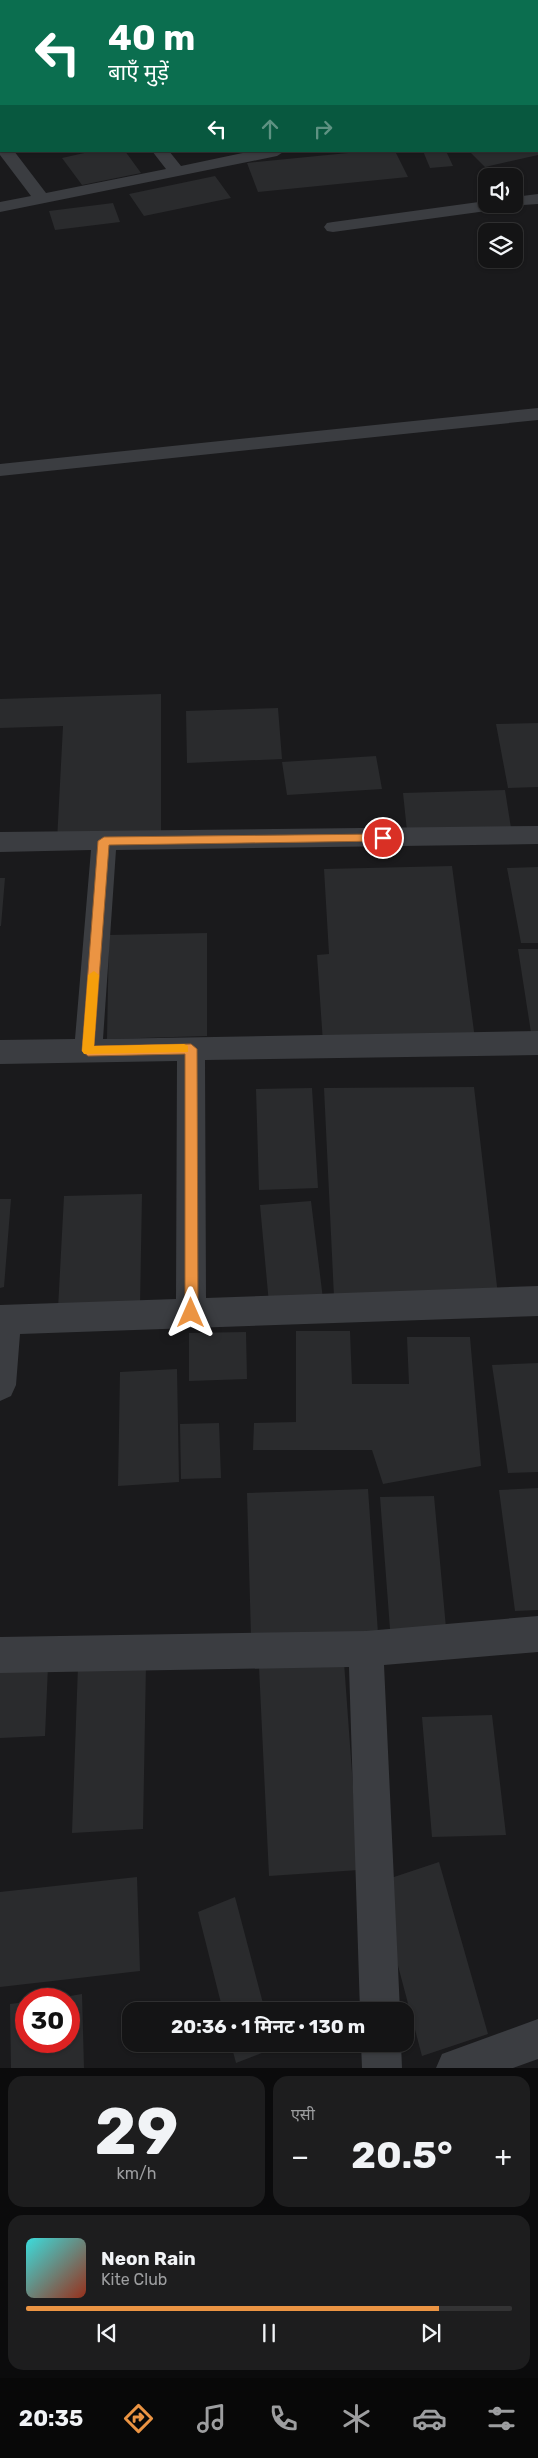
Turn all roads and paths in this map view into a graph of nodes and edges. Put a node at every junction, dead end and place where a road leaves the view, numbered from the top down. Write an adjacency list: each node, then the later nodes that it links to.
1 (6, 152): 5 (street)
2 (161, 152): 4 (street)
3 (272, 152): 4 (street)
4 (177, 172): 5 (street)
5 (42, 199): 8 (street)
6 (538, 199): 7 (street)
7 (523, 201)
8 (0, 207)
9 (478, 207): 10 (street)
10 (333, 227)
11 (538, 414): 12 (street)
12 (0, 470)
13 (538, 835): 14 (street)
14 (104, 841): 15 (street); 18 (street)
15 (0, 842)
16 (538, 1043): 17 (street)
17 (191, 1049): 18 (street); 21 (street)
18 (88, 1051): 19 (street)
19 (0, 1052)
20 (538, 1301): 21 (street)
21 (191, 1313): 22 (street)
22 (3, 1320): 23 (street)
23 (0, 1385)
24 (538, 1634): 25 (street)
25 (366, 1649): 26 (street); 27 (street)
26 (0, 1655)
27 (380, 2002)
28 (538, 2039): 31 (street)
29 (381, 2052): 30 (street)
30 (382, 2068)
31 (456, 2068)

